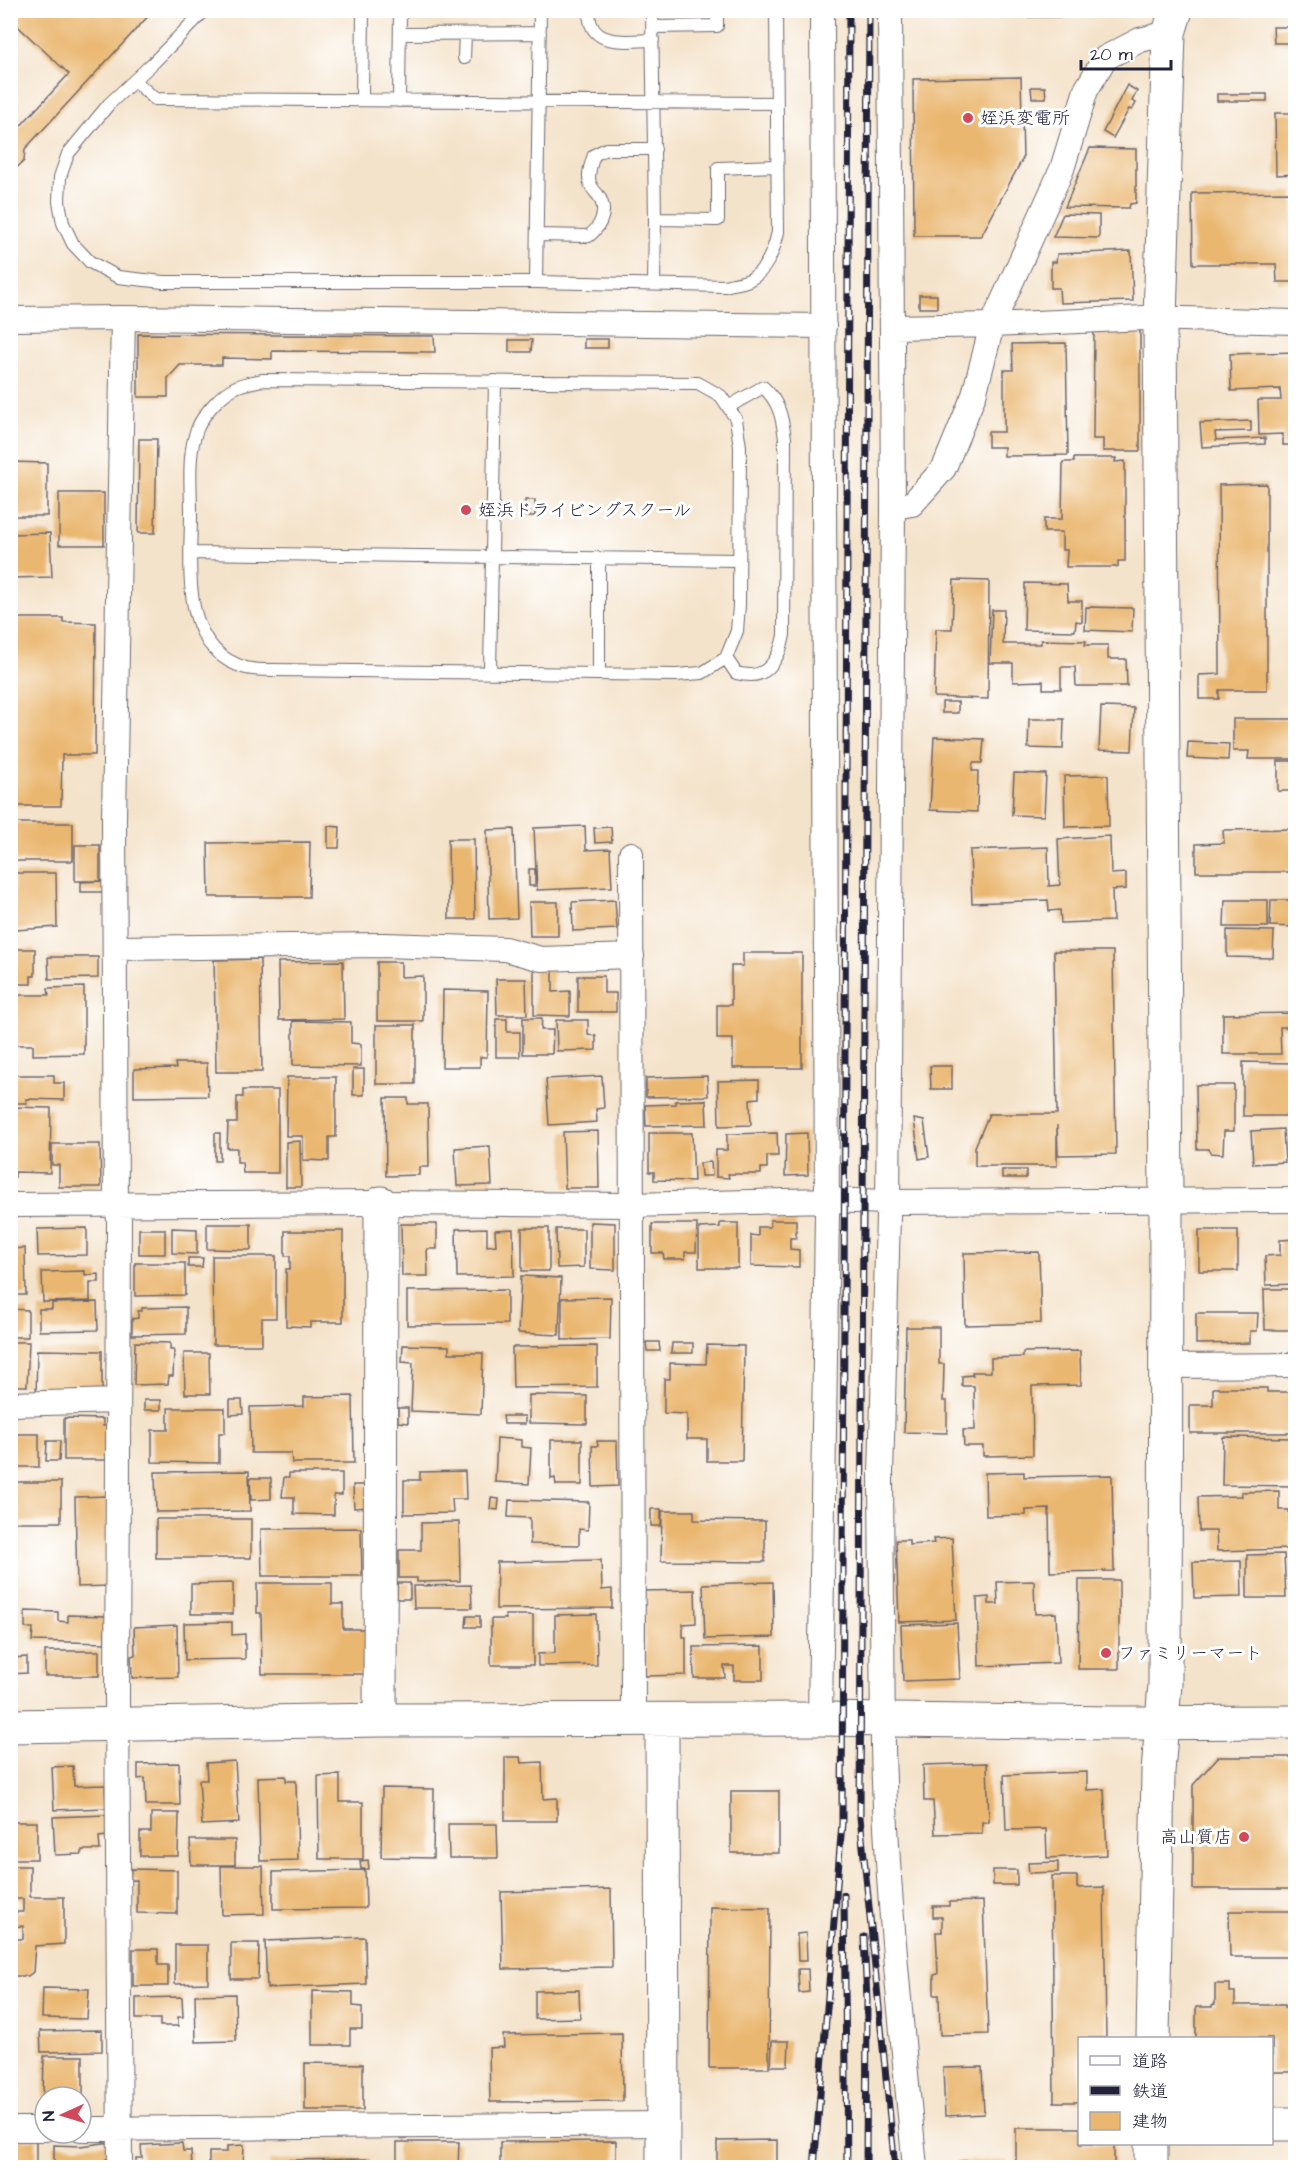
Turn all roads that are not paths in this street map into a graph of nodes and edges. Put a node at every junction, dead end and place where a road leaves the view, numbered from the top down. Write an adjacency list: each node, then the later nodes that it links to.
1 (205, 10): 18 (lane)
2 (363, 10): 19 (lane)
3 (400, 10): 14 (lane)
4 (540, 10): 13 (lane)
5 (590, 10): 16 (lane)
6 (652, 10): 12 (lane)
7 (717, 10): 12 (lane)
8 (776, 10): 23 (lane)
9 (822, 10): 35 (street)
10 (890, 10): 36 (street)
11 (1172, 22): 31 (street); 34 (street)
12 (652, 27): 16 (lane)
13 (540, 33): 15 (lane); 21 (lane)
14 (400, 34): 15 (lane); 20 (lane)
15 (465, 34): 17 (lane)
16 (653, 40): 22 (lane)
17 (464, 58)
18 (135, 81): 19 (lane); 28 (lane)
19 (362, 99): 20 (lane)
20 (399, 100): 21 (lane)
21 (540, 101): 22 (lane); 27 (lane)
22 (654, 101): 23 (lane); 24 (lane)
23 (775, 103): 25 (lane)
24 (655, 149): 26 (lane); 27 (lane)
25 (777, 166): 26 (lane); 29 (lane)
26 (655, 219): 29 (lane)
27 (537, 235): 28 (lane)
28 (536, 282): 29 (lane)
29 (654, 284)
30 (123, 318): 32 (street); 35 (street); 48 (street)
31 (1160, 318): 33 (street); 34 (street); 51 (street)
32 (10, 319)
33 (1296, 322)
34 (992, 325): 36 (street); 39 (street)
35 (824, 326): 50 (street)
36 (893, 327): 39 (street)
37 (495, 381): 38 (lane); 40 (lane); 41 (lane)
38 (728, 406): 43 (lane); 44 (lane)
39 (893, 507): 53 (street)
40 (191, 553): 41 (lane); 45 (lane)
41 (492, 557): 42 (lane); 45 (lane)
42 (599, 558): 43 (lane); 46 (lane)
43 (739, 560): 44 (lane)
44 (726, 658): 46 (lane)
45 (490, 673): 46 (lane)
46 (599, 674)
47 (632, 854): 49 (street)
48 (114, 948): 49 (street); 55 (street)
49 (632, 956): 57 (street)
50 (826, 1200): 53 (street); 57 (street); 62 (street)
51 (1166, 1200): 52 (street); 53 (street); 59 (street)
52 (1296, 1200)
53 (888, 1202): 65 (street)
54 (381, 1203): 55 (street); 57 (street); 63 (street)
55 (116, 1204): 56 (street); 60 (street)
56 (10, 1205)
57 (631, 1205): 64 (street)
58 (1296, 1365): 59 (street)
59 (1164, 1366): 66 (street)
60 (118, 1401): 61 (street); 69 (street)
61 (10, 1404)
62 (820, 1719): 64 (street); 65 (street)
63 (380, 1720): 64 (street); 69 (street)
64 (647, 1720): 71 (street)
65 (883, 1721): 66 (street); 81 (street)
66 (1161, 1722): 67 (street); 70 (street)
67 (1296, 1722)
68 (10, 1726): 69 (street)
69 (117, 1726): 77 (street)
70 (1153, 2037)
71 (663, 2124): 77 (street); 80 (street)
72 (1273, 2124): 73 (street)
73 (1296, 2124)
74 (10, 2129): 75 (street)
75 (33, 2129)
76 (93, 2129): 77 (street)
77 (120, 2129): 79 (street)
78 (1151, 2145): 82 (street)
79 (120, 2168)
80 (663, 2168)
81 (915, 2168)
82 (1151, 2168)

